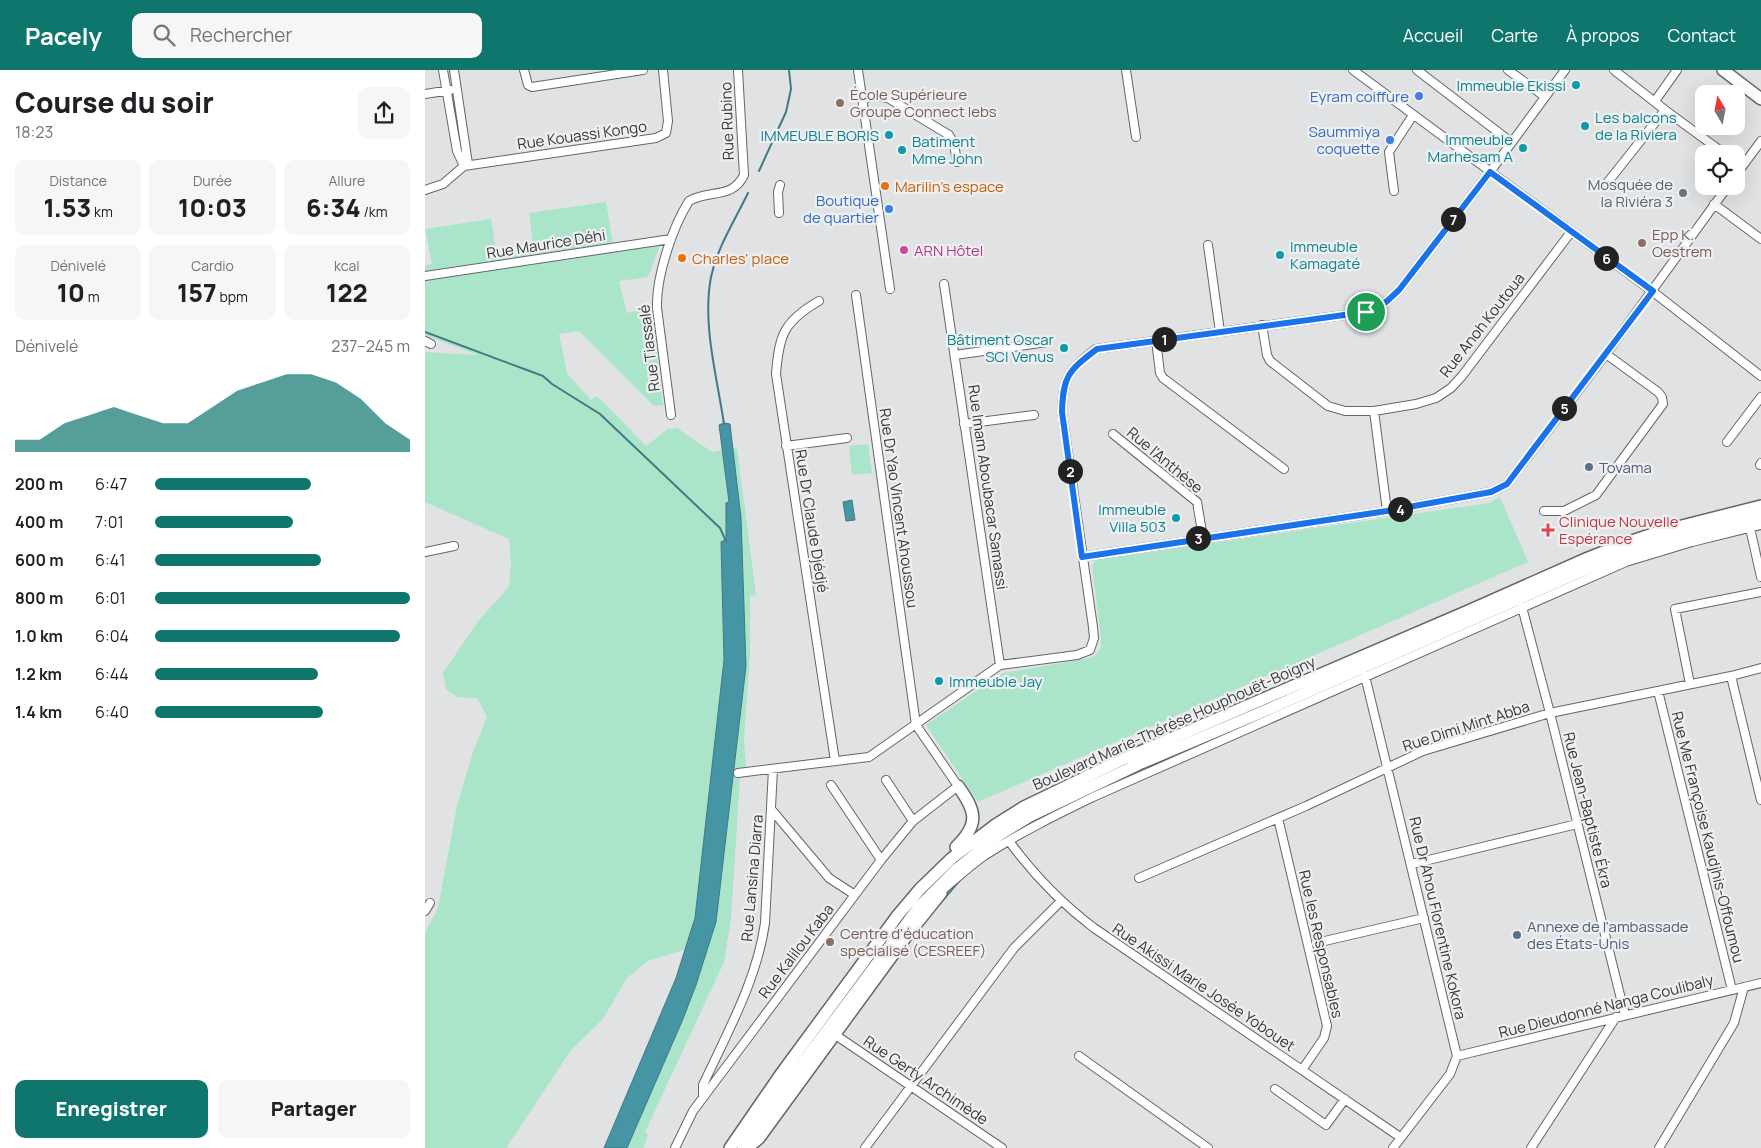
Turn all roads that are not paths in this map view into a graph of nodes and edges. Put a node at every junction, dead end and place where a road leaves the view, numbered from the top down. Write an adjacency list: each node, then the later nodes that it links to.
1 (443, 70): 18 (street)
2 (454, 70): 17 (street)
3 (524, 70): 16 (street)
4 (643, 70): 16 (street)
5 (663, 70): 32 (street, Rue Kouassi Kongo)
6 (739, 70): 33 (street, Rue Rubino)
7 (858, 70): 21 (street)
8 (1126, 70): 26 (street)
9 (1353, 70): 25 (street)
10 (1417, 70): 27 (street)
11 (1509, 70): 20 (street)
12 (1565, 70): 20 (street)
13 (1614, 70): 23 (street)
14 (1677, 70): 23 (street)
15 (1723, 70): 22 (main road)
16 (594, 74)
17 (457, 89): 18 (street); 32 (street)
18 (446, 91): 19 (street); 32 (street)
19 (425, 94)
20 (1544, 96): 27 (street)
21 (862, 99): 31 (street); 48 (street)
22 (1761, 100)
23 (1655, 101): 24 (street)
24 (1665, 110): 29 (street); 35 (street)
25 (1413, 115): 34 (street); 38 (street)
26 (1136, 137)
27 (1511, 142): 34 (street)
28 (1761, 142): 30 (street)
29 (1713, 145)
30 (1745, 159)
31 (957, 162)
32 (466, 165): 37 (street)
33 (743, 171): 43 (street, Rue Tiassalé)
34 (1490, 172): 42 (street); 52 (street)
35 (1607, 183)
36 (779, 185): 41 (street)
37 (425, 190)
38 (1394, 191)
39 (1722, 195): 40 (street)
40 (1715, 204): 44 (street); 49 (street)
41 (779, 213)
42 (1571, 232): 49 (street); 60 (street, Rue Anoh Koutoua)
43 (671, 239): 46 (street, Rue Maurice Déhi); 61 (street, Rue Tiassalé)
44 (1761, 239)
45 (1208, 245): 53 (street)
46 (425, 276)
47 (945, 284): 57 (street, Rue Imam Aboubacar Samassi)
48 (890, 289)
49 (1653, 291): 56 (street); 58 (street)
50 (855, 295): 89 (street, Rue Dr Yao Vincent Ahoussou)
51 (819, 300): 67 (street, Rue Dr Claude Djédjé)
52 (1262, 325): 53 (street); 60 (street, Rue Anoh Koutoua)
53 (1219, 332): 54 (street)
54 (1156, 340): 68 (street); 78 (street)
55 (1047, 342): 57 (street)
56 (1606, 354): 70 (street); 71 (street)
57 (955, 355): 63 (street, Rue Imam Aboubacar Samassi)
58 (1761, 376)
59 (1761, 398): 66 (street)
60 (1374, 411): 70 (street)
61 (671, 415)
62 (1034, 415): 63 (street)
63 (964, 424): 82 (street, Rue Imam Aboubacar Samassi)
64 (1113, 434): 75 (street, Rue l'Anthèse)
65 (847, 438): 67 (street)
66 (1727, 442)
67 (786, 446): 90 (street, Rue Dr Claude Djédjé)
68 (1284, 469)
69 (1761, 506): 107 (main road, Boulevard Marie-Thérèse Houphouët-Boigny)
70 (1387, 511): 75 (street)
71 (1544, 511)
72 (1761, 518): 111 (main road, Boulevard Marie-Thérèse Houphouët-Boigny)
73 (1761, 525): 74 (street)
74 (1751, 532): 79 (street); 81 (street)
75 (1203, 538): 78 (street)
76 (454, 546): 77 (street)
77 (425, 552)
78 (1082, 557): 82 (street)
79 (1761, 577)
80 (1761, 592): 86 (street)
81 (1523, 609): 84 (street); 88 (street, Rue Jean-Baptiste Ékra)
82 (1000, 665): 89 (street)
83 (1761, 668): 85 (street, Rue Dimi Mint Abba)
84 (1365, 676): 91 (street, Rue Dr Ahou Florentine Kokora); 102 (street)
85 (1731, 676): 86 (street, Rue Dimi Mint Abba); 97 (street)
86 (1690, 684): 87 (street, Rue Dimi Mint Abba)
87 (1658, 691): 88 (street, Rue Dimi Mint Abba); 117 (street, Rue Me Françoise Kaudjhis-Offoumou)
88 (1550, 713): 91 (street, Rue Dimi Mint Abba); 101 (street, Rue Jean-Baptiste Ékra)
89 (917, 725): 90 (street); 96 (street)
90 (835, 761): 92 (street)
91 (1388, 767): 99 (street, Rue Dimi Mint Abba); 104 (street, Rue Dr Ahou Florentine Kokora)
92 (773, 769): 93 (street); 98 (street, Rue Lansina Diarra)
93 (738, 773)
94 (886, 780): 100 (street)
95 (831, 785): 103 (street)
96 (958, 786): 100 (street, Rue Kalilou Kaba); 107 (main road)
97 (1761, 800)
98 (771, 809): 108 (street); 126 (street, Rue Lansina Diarra)
99 (1278, 818): 105 (street, Rue Dimi Mint Abba); 123 (street, Rue les Responsables)
100 (913, 820): 103 (street, Rue Kalilou Kaba)
101 (1577, 824): 104 (street); 118 (street, Rue Jean-Baptiste Ékra)
102 (1009, 841): 106 (street); 109 (street, Rue Akissi Marie Josée Yobouet)
103 (881, 860): 108 (street, Rue Kalilou Kaba)
104 (1412, 864): 113 (street, Rue Dr Ahou Florentine Kokora)
105 (1139, 878)
106 (945, 888): 111 (street); 120 (main road)
107 (920, 889): 130 (main road, Boulevard Marie-Thérèse Houphouët-Boigny)
108 (855, 895): 126 (street, Rue Kalilou Kaba)
109 (1061, 901): 123 (street, Rue Akissi Marie Josée Yobouet); 124 (street)
110 (430, 903): 112 (street)
111 (919, 907): 131 (main road, Boulevard Marie-Thérèse Houphouët-Boigny)
112 (425, 911)
113 (1425, 918): 114 (street); 122 (street, Rue Dr Ahou Florentine Kokora)
114 (1316, 943)
115 (1761, 983): 116 (street, Rue Dieudonné Nanga Coulibaly)
116 (1744, 987): 117 (street, Rue Dieudonné Nanga Coulibaly); 138 (street)
117 (1732, 990): 118 (street, Rue Dieudonné Nanga Coulibaly)
118 (1625, 1015): 119 (street, Rue Dieudonné Nanga Coulibaly)
119 (1616, 1017): 122 (street, Rue Dieudonné Nanga Coulibaly); 137 (street)
120 (834, 1034): 124 (street, Rue Gerty Archimède); 132 (main road)
121 (1079, 1056): 135 (street)
122 (1457, 1056): 128 (street)
123 (1302, 1070): 127 (street, Rue Akissi Marie Josée Yobouet)
124 (912, 1087): 133 (street); 134 (street, Rue Gerty Archimède)
125 (1275, 1089): 127 (street)
126 (703, 1097): 129 (street, Rue Kalilou Kaba)
127 (1345, 1099): 128 (street, Rue Akissi Marie Josée Yobouet)
128 (1400, 1137): 136 (street)
129 (675, 1148)
130 (730, 1148)
131 (743, 1148)
132 (748, 1148)
133 (865, 1148)
134 (1002, 1148)
135 (1208, 1148)
136 (1393, 1148)
137 (1531, 1148)
138 (1659, 1148)

